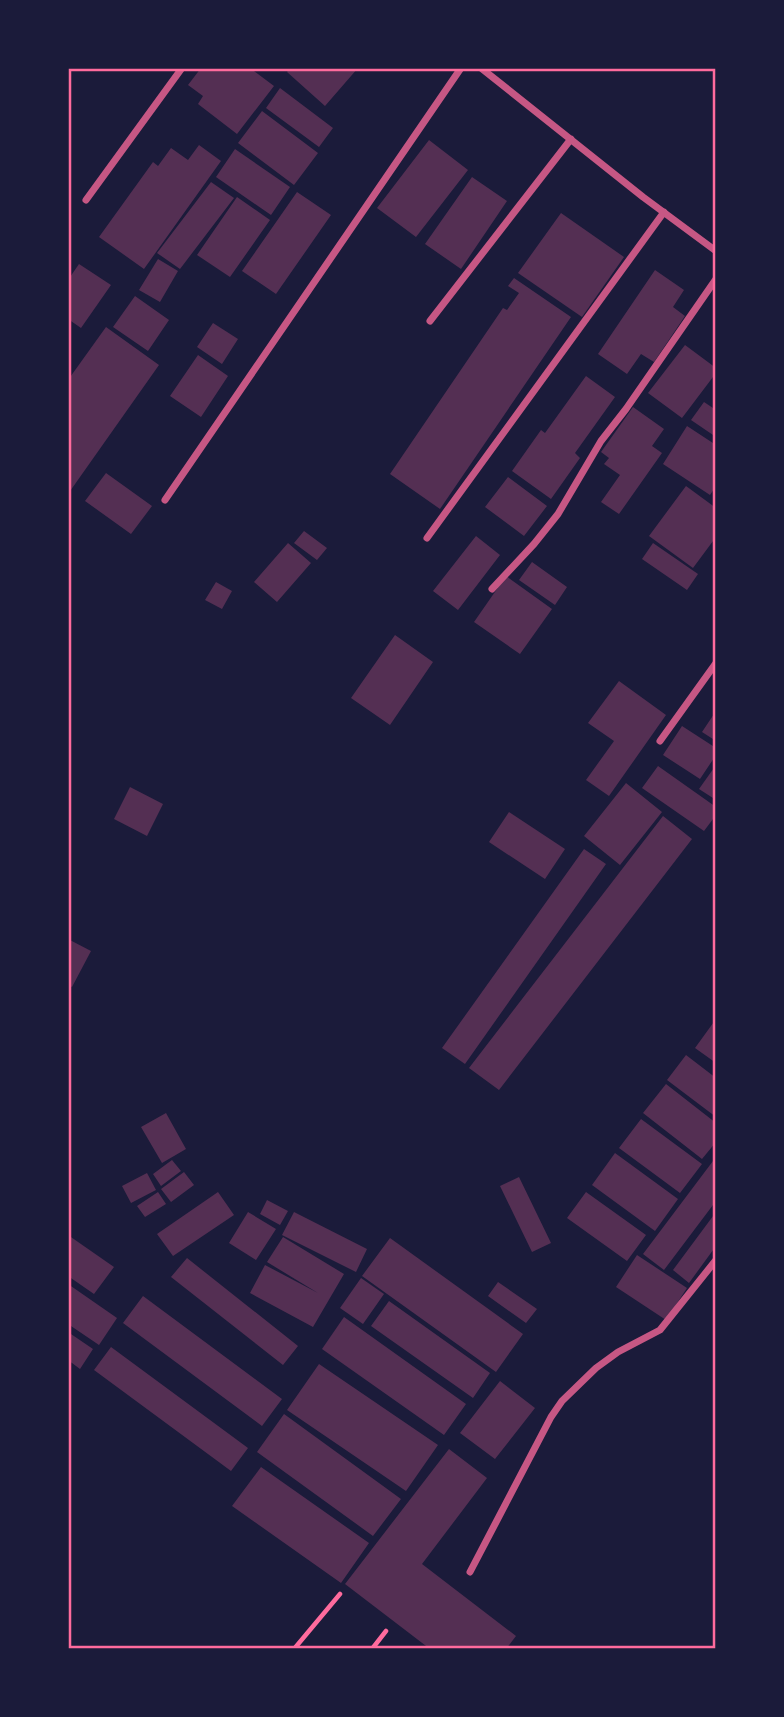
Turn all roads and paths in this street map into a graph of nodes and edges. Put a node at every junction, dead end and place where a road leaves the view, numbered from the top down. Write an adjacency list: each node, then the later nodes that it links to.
1 (182, 68): 5 (street)
2 (461, 68): 10 (street)
3 (481, 68): 4 (street)
4 (572, 139): 6 (street); 9 (street)
5 (86, 200)
6 (664, 212): 7 (street); 11 (street)
7 (716, 251)
8 (716, 279): 12 (street)
9 (430, 321)
10 (165, 500)
11 (427, 538)
12 (492, 589)
13 (716, 663): 14 (street)
14 (660, 741)
15 (716, 1260): 16 (street)
16 (470, 1572)
17 (340, 1594): 19 (path)
18 (387, 1631): 20 (path)
19 (294, 1649)
20 (372, 1649)

